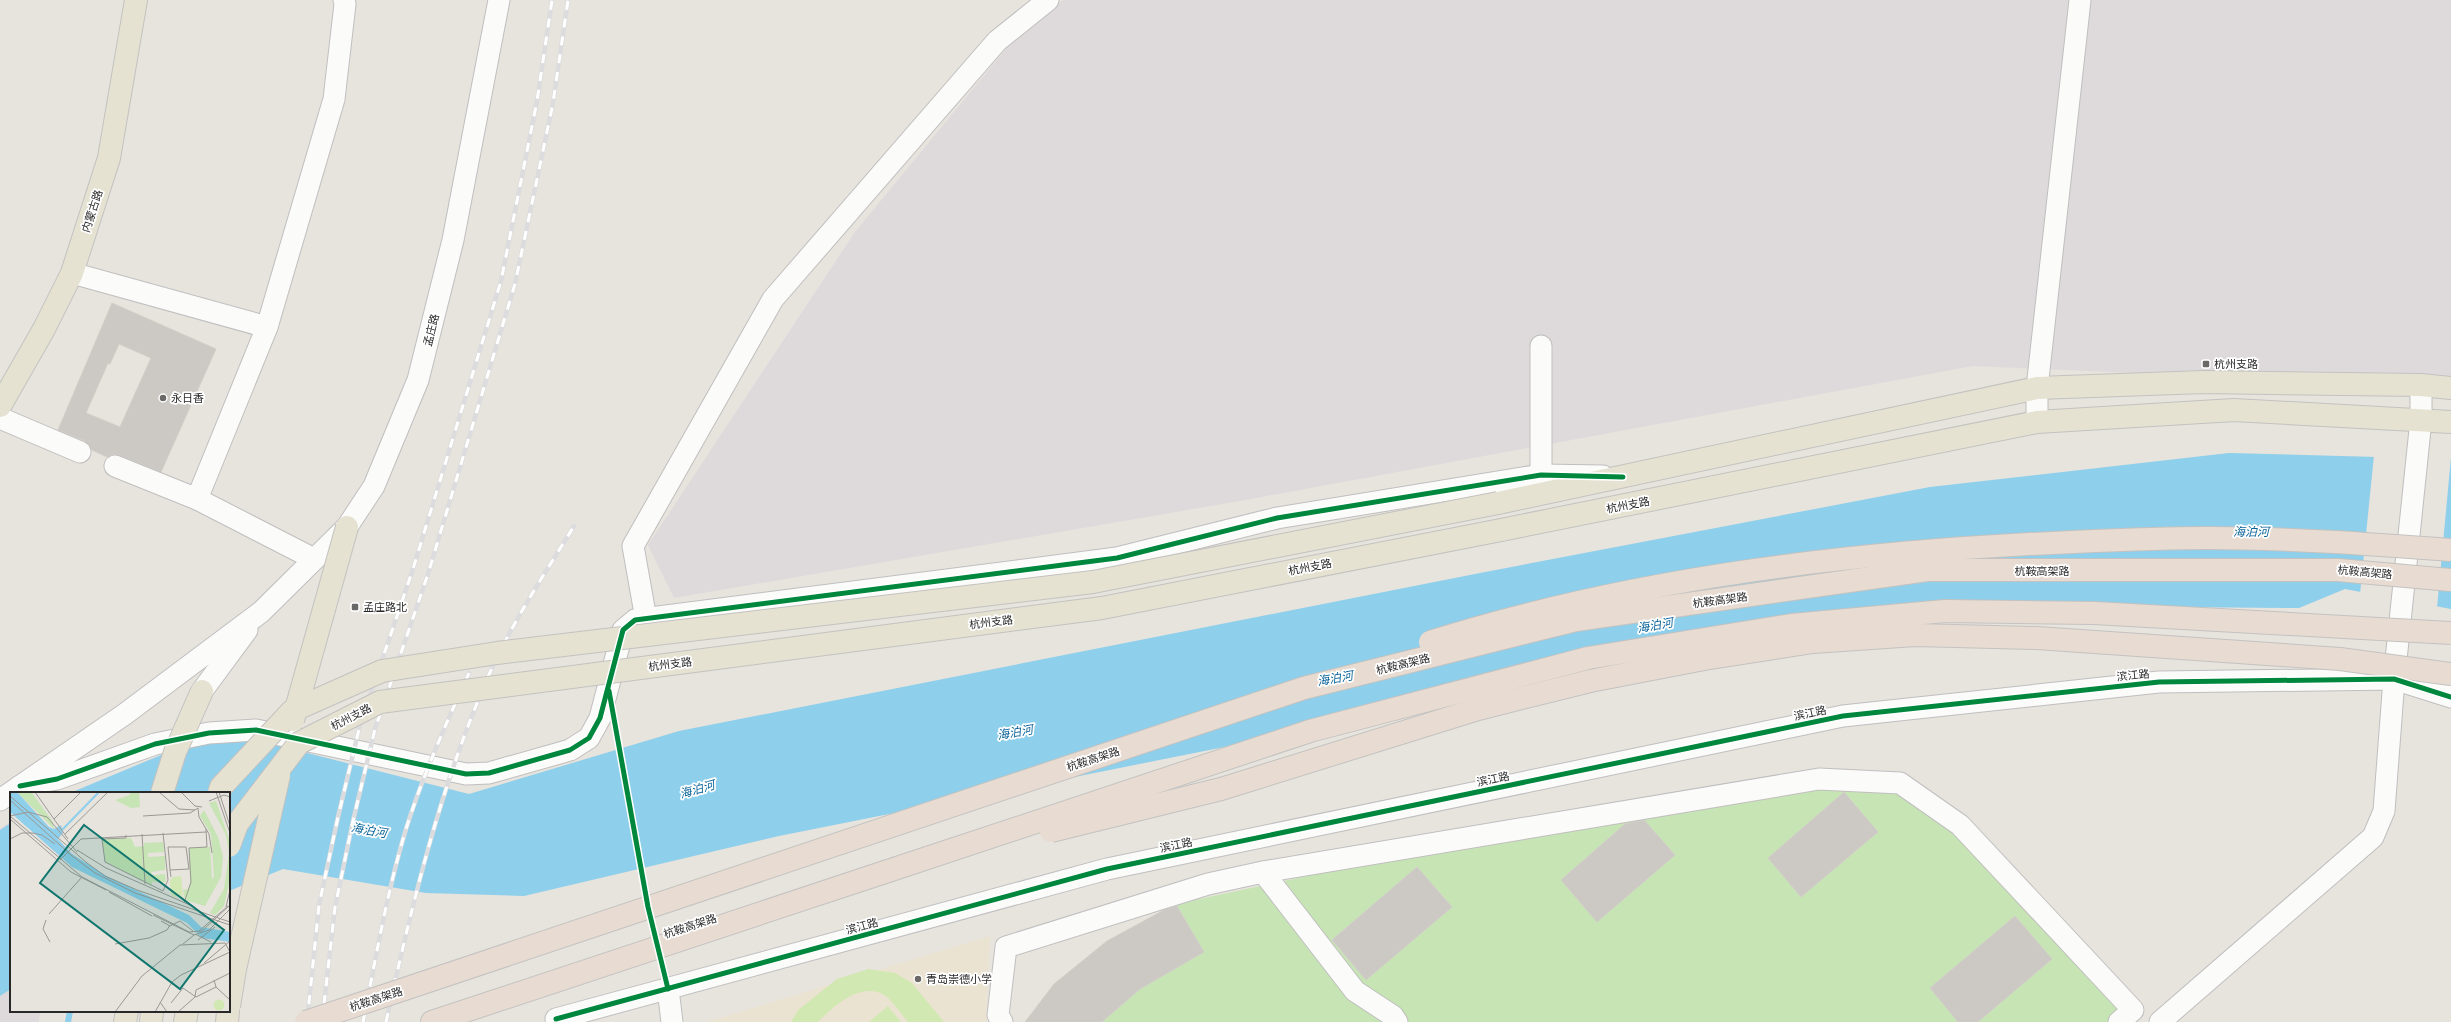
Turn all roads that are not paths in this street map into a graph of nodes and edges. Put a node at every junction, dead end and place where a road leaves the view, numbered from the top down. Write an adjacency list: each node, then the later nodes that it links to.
1 (136, 0): 6 (main road, 内蒙古路)
2 (344, 0): 7 (street)
3 (499, 0): 22 (street, 孟庄路)
4 (1048, 0): 27 (street)
5 (2080, 0): 10 (street)
6 (72, 273): 7 (street); 12 (main road, 内蒙古路)
7 (267, 327): 21 (street)
8 (1542, 346): 19 (street)
9 (2421, 385): 10 (main road); 11 (main road); 14 (street)
10 (2037, 388): 15 (street); 20 (main road)
11 (2451, 388)
12 (0, 406)
13 (0, 418): 17 (street)
14 (2421, 420): 15 (main road, 杭州支路); 16 (main road, 杭州支路); 30 (street, bridge)
15 (2037, 422): 40 (main road, 杭州支路, bridge)
16 (2451, 422)
17 (80, 452)
18 (116, 466): 21 (street)
19 (1541, 475): 20 (street); 27 (street)
20 (1623, 477): 37 (main road, bridge)
21 (196, 499): 24 (street)
22 (347, 527): 24 (street, 孟庄路); 44 (main road, bridge)
23 (2451, 550): 33 (highway, bridge)
24 (314, 559): 26 (street, 孟庄路)
25 (2451, 580): 33 (highway, 杭鞍高架路, bridge)
26 (260, 612): 31 (street); 34 (street)
27 (646, 619): 34 (street)
28 (2451, 633): 41 (highway, 杭鞍高架路, bridge)
29 (2451, 674): 41 (highway, bridge)
30 (2394, 679): 32 (street, 滨江路); 43 (street, 滨江路); 60 (street)
31 (202, 691): 36 (main road, bridge)
32 (2451, 697)
33 (1254, 705): 54 (highway, 杭鞍高架路, bridge)
34 (20, 786): 35 (street)
35 (11, 792)
36 (162, 792)
37 (218, 792)
38 (10, 793): 39 (street)
39 (0, 800)
40 (230, 843)
41 (885, 872): 55 (highway, 杭鞍高架路)
42 (1263, 872): 57 (street); 58 (street); 59 (street)
43 (668, 989): 49 (street, 滨江路); 56 (street)
44 (230, 1000)
45 (127, 1012): 50 (main road)
46 (152, 1012): 51 (main road)
47 (187, 1012): 52 (main road)
48 (228, 1012): 53 (main road)
49 (556, 1019)
50 (125, 1022)
51 (151, 1022)
52 (185, 1022)
53 (227, 1022)
54 (306, 1022)
55 (432, 1022)
56 (672, 1022)
57 (1002, 1022)
58 (1397, 1022)
59 (2119, 1022)
60 (2160, 1022)

